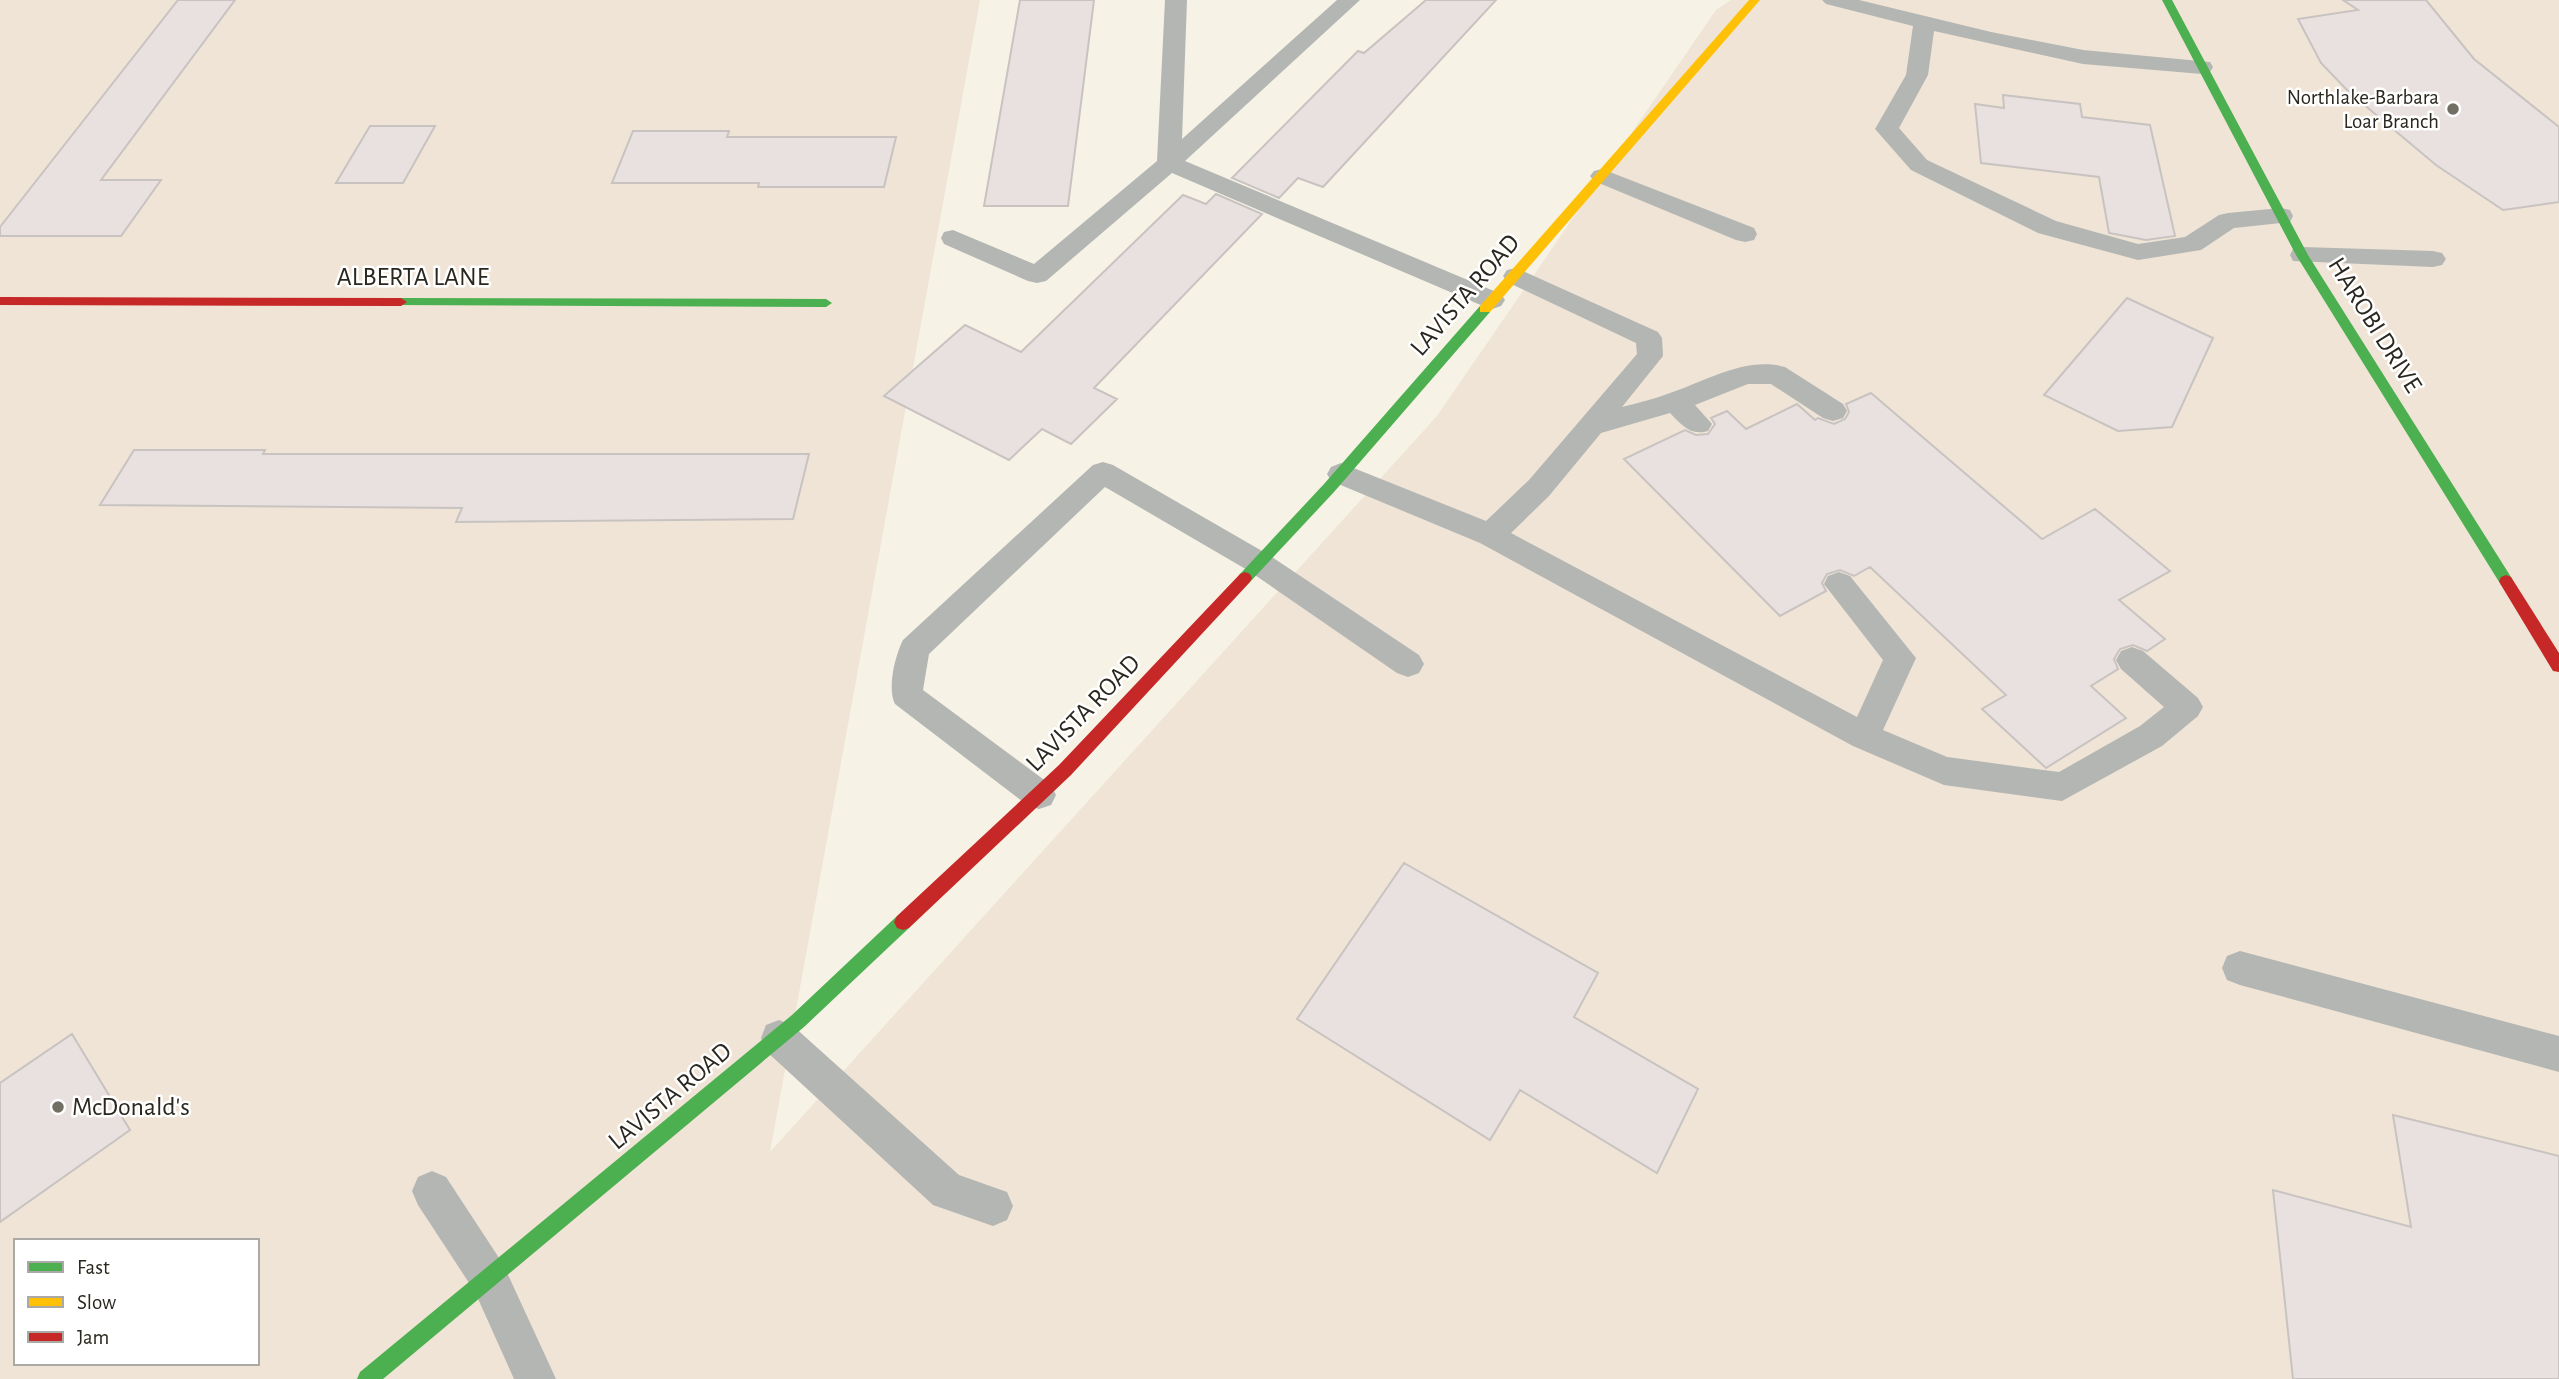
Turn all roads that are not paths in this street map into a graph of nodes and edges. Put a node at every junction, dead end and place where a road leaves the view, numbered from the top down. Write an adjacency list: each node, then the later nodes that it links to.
1 (1176, 0): 8 (lane)
2 (1349, 0): 8 (lane)
3 (1755, 0): 9 (main road, LAVISTA ROAD)
4 (1833, 0): 6 (lane)
5 (2167, 0): 7 (main road, HAROBI DRIVE)
6 (1924, 23): 7 (lane); 10 (lane)
7 (2202, 67): 10 (main road, HAROBI DRIVE)
8 (1169, 163): 12 (lane); 16 (lane)
9 (1602, 176): 11 (lane); 15 (main road, LAVISTA ROAD)
10 (2281, 216): 13 (main road, HAROBI DRIVE)
11 (1745, 234)
12 (953, 238)
13 (2302, 255): 14 (lane); 29 (main road, HAROBI DRIVE)
14 (2433, 258)
15 (1516, 276): 16 (main road, LAVISTA ROAD); 22 (lane)
16 (1492, 300): 23 (main road, LAVISTA ROAD)
17 (0, 301): 18 (main road, ALBERTA LANE)
18 (825, 303)
19 (1675, 402): 20 (lane); 21 (lane); 22 (lane)
20 (1833, 411)
21 (1698, 425)
22 (1591, 426): 24 (lane)
23 (1341, 474): 24 (lane); 25 (main road, LAVISTA ROAD)
24 (1490, 535): 30 (lane)
25 (1259, 563): 28 (lane); 31 (main road, LAVISTA ROAD); 31 (lane)
26 (1839, 584): 30 (lane)
27 (2132, 660): 30 (lane)
28 (1408, 664)
29 (2559, 666)
30 (1864, 736)
31 (1039, 794): 33 (main road, LAVISTA ROAD)
32 (2240, 968): 34 (lane)
33 (779, 1038): 36 (lane); 37 (main road, LAVISTA ROAD)
34 (2559, 1054)
35 (432, 1191): 37 (lane)
36 (993, 1206)
37 (489, 1278): 38 (main road, LAVISTA ROAD); 39 (lane)
38 (367, 1379)
39 (535, 1379)

